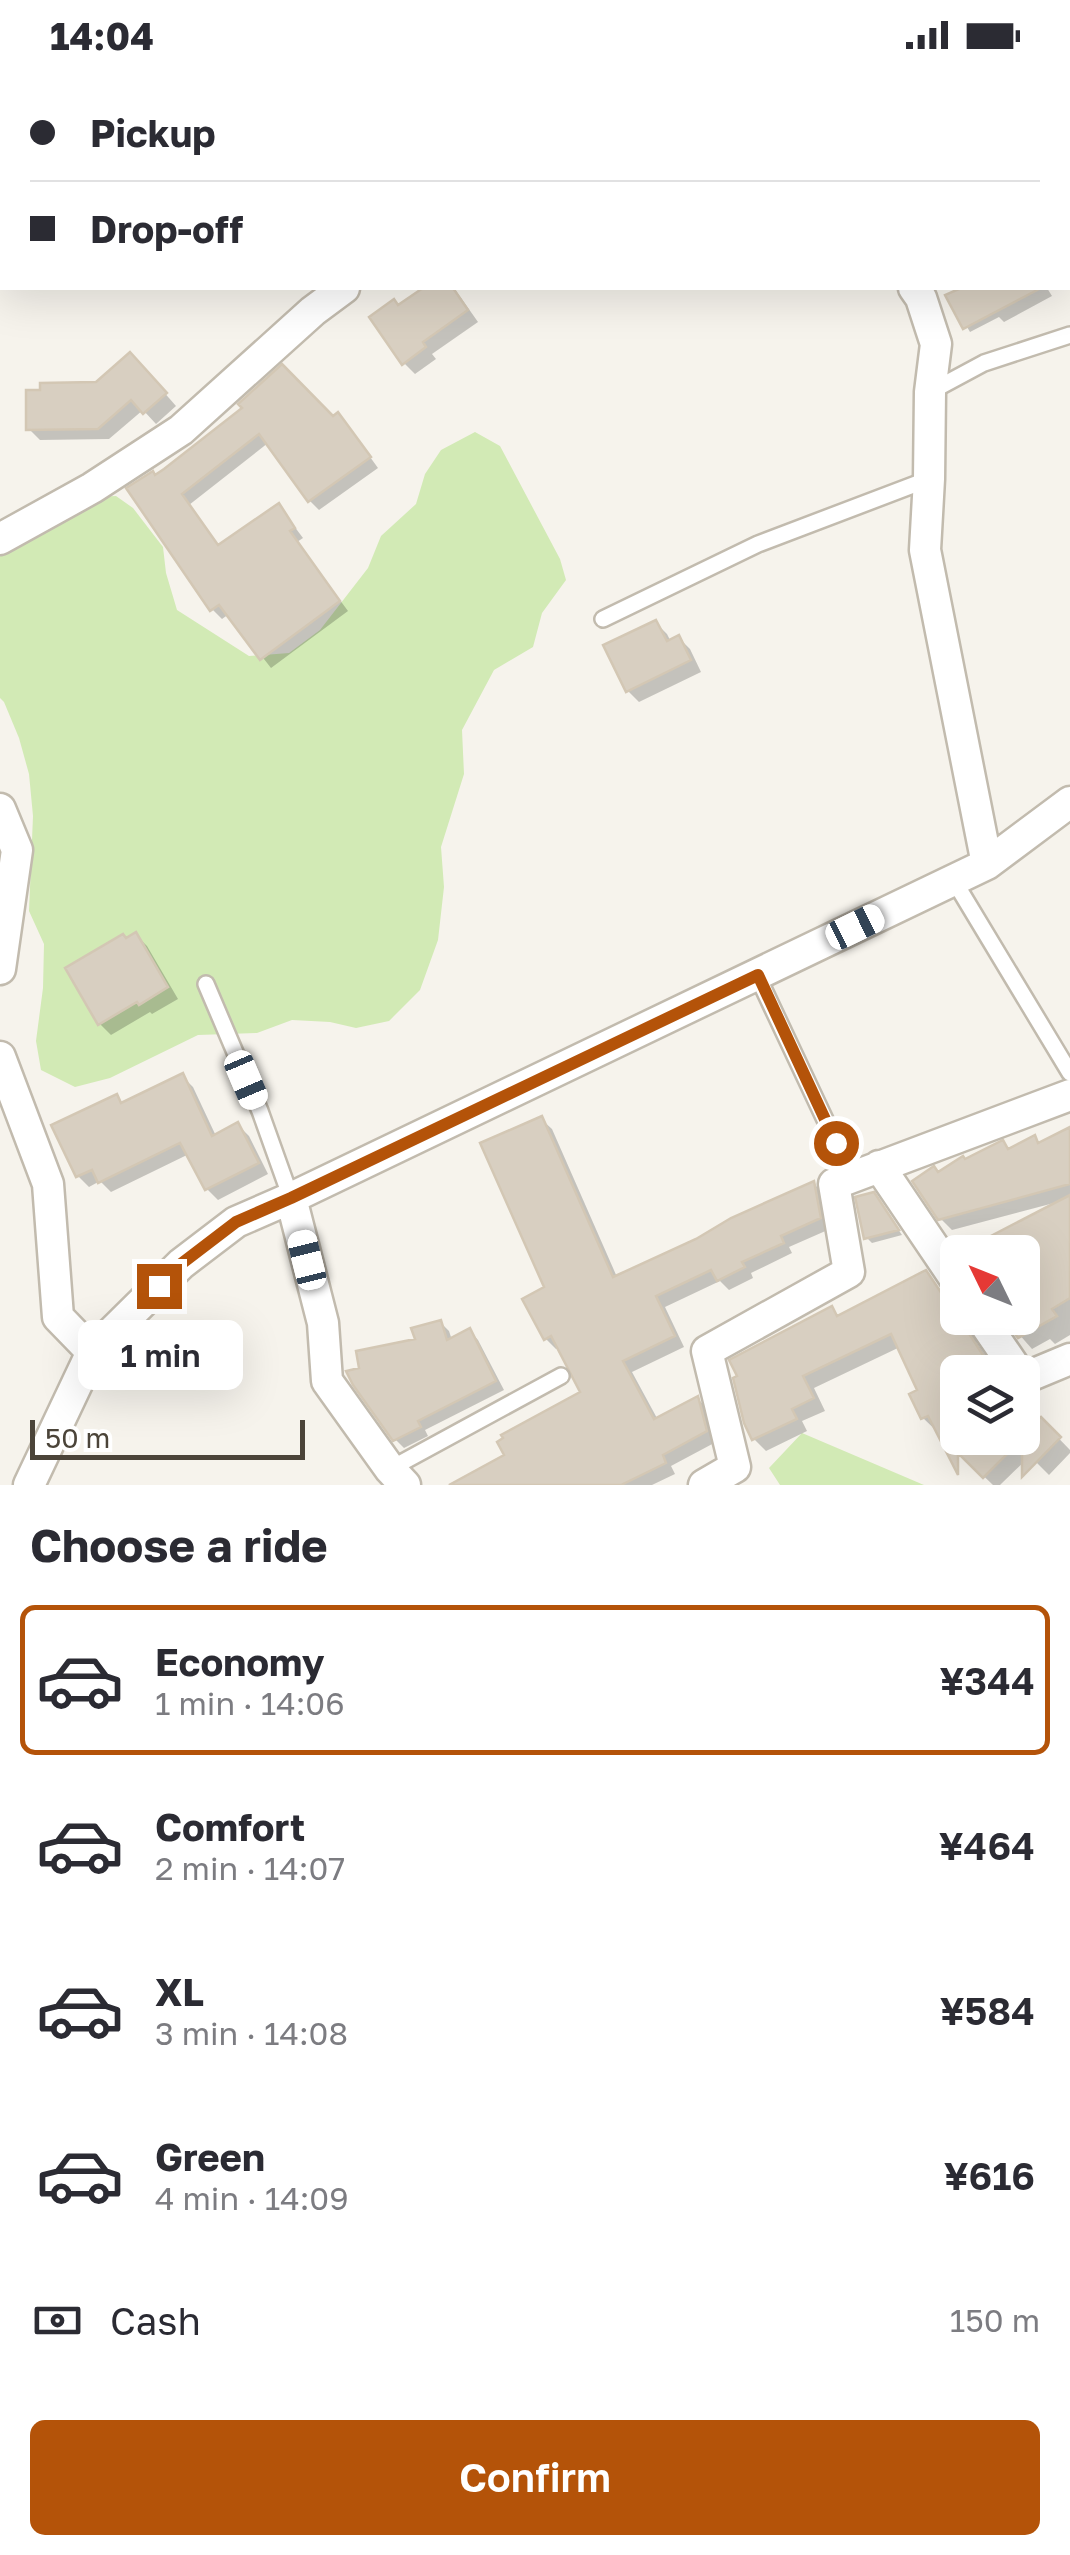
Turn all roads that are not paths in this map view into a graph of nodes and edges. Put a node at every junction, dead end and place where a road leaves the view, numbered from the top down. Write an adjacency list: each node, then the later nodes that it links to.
1 (337, 290): 3 (street)
2 (915, 290): 5 (street)
3 (304, 299): 7 (street)
4 (1070, 336): 5 (lane)
5 (930, 392): 6 (street)
6 (930, 478): 8 (lane); 11 (street)
7 (0, 539)
8 (604, 619)
9 (1070, 802): 11 (street)
10 (0, 809): 13 (street)
11 (987, 864): 12 (street)
12 (953, 879): 14 (street); 17 (lane)
13 (0, 969)
14 (758, 975): 19 (lane); 20 (street)
15 (206, 984): 20 (lane)
16 (0, 1058): 22 (street)
17 (1070, 1073)
18 (1070, 1095): 19 (street)
19 (866, 1171): 21 (street); 28 (street)
20 (291, 1198): 22 (street); 26 (street)
21 (940, 1260)
22 (92, 1352): 27 (street)
23 (1070, 1359): 24 (street)
24 (1040, 1372)
25 (561, 1376): 26 (lane)
26 (397, 1477)
27 (29, 1485)
28 (704, 1485)

